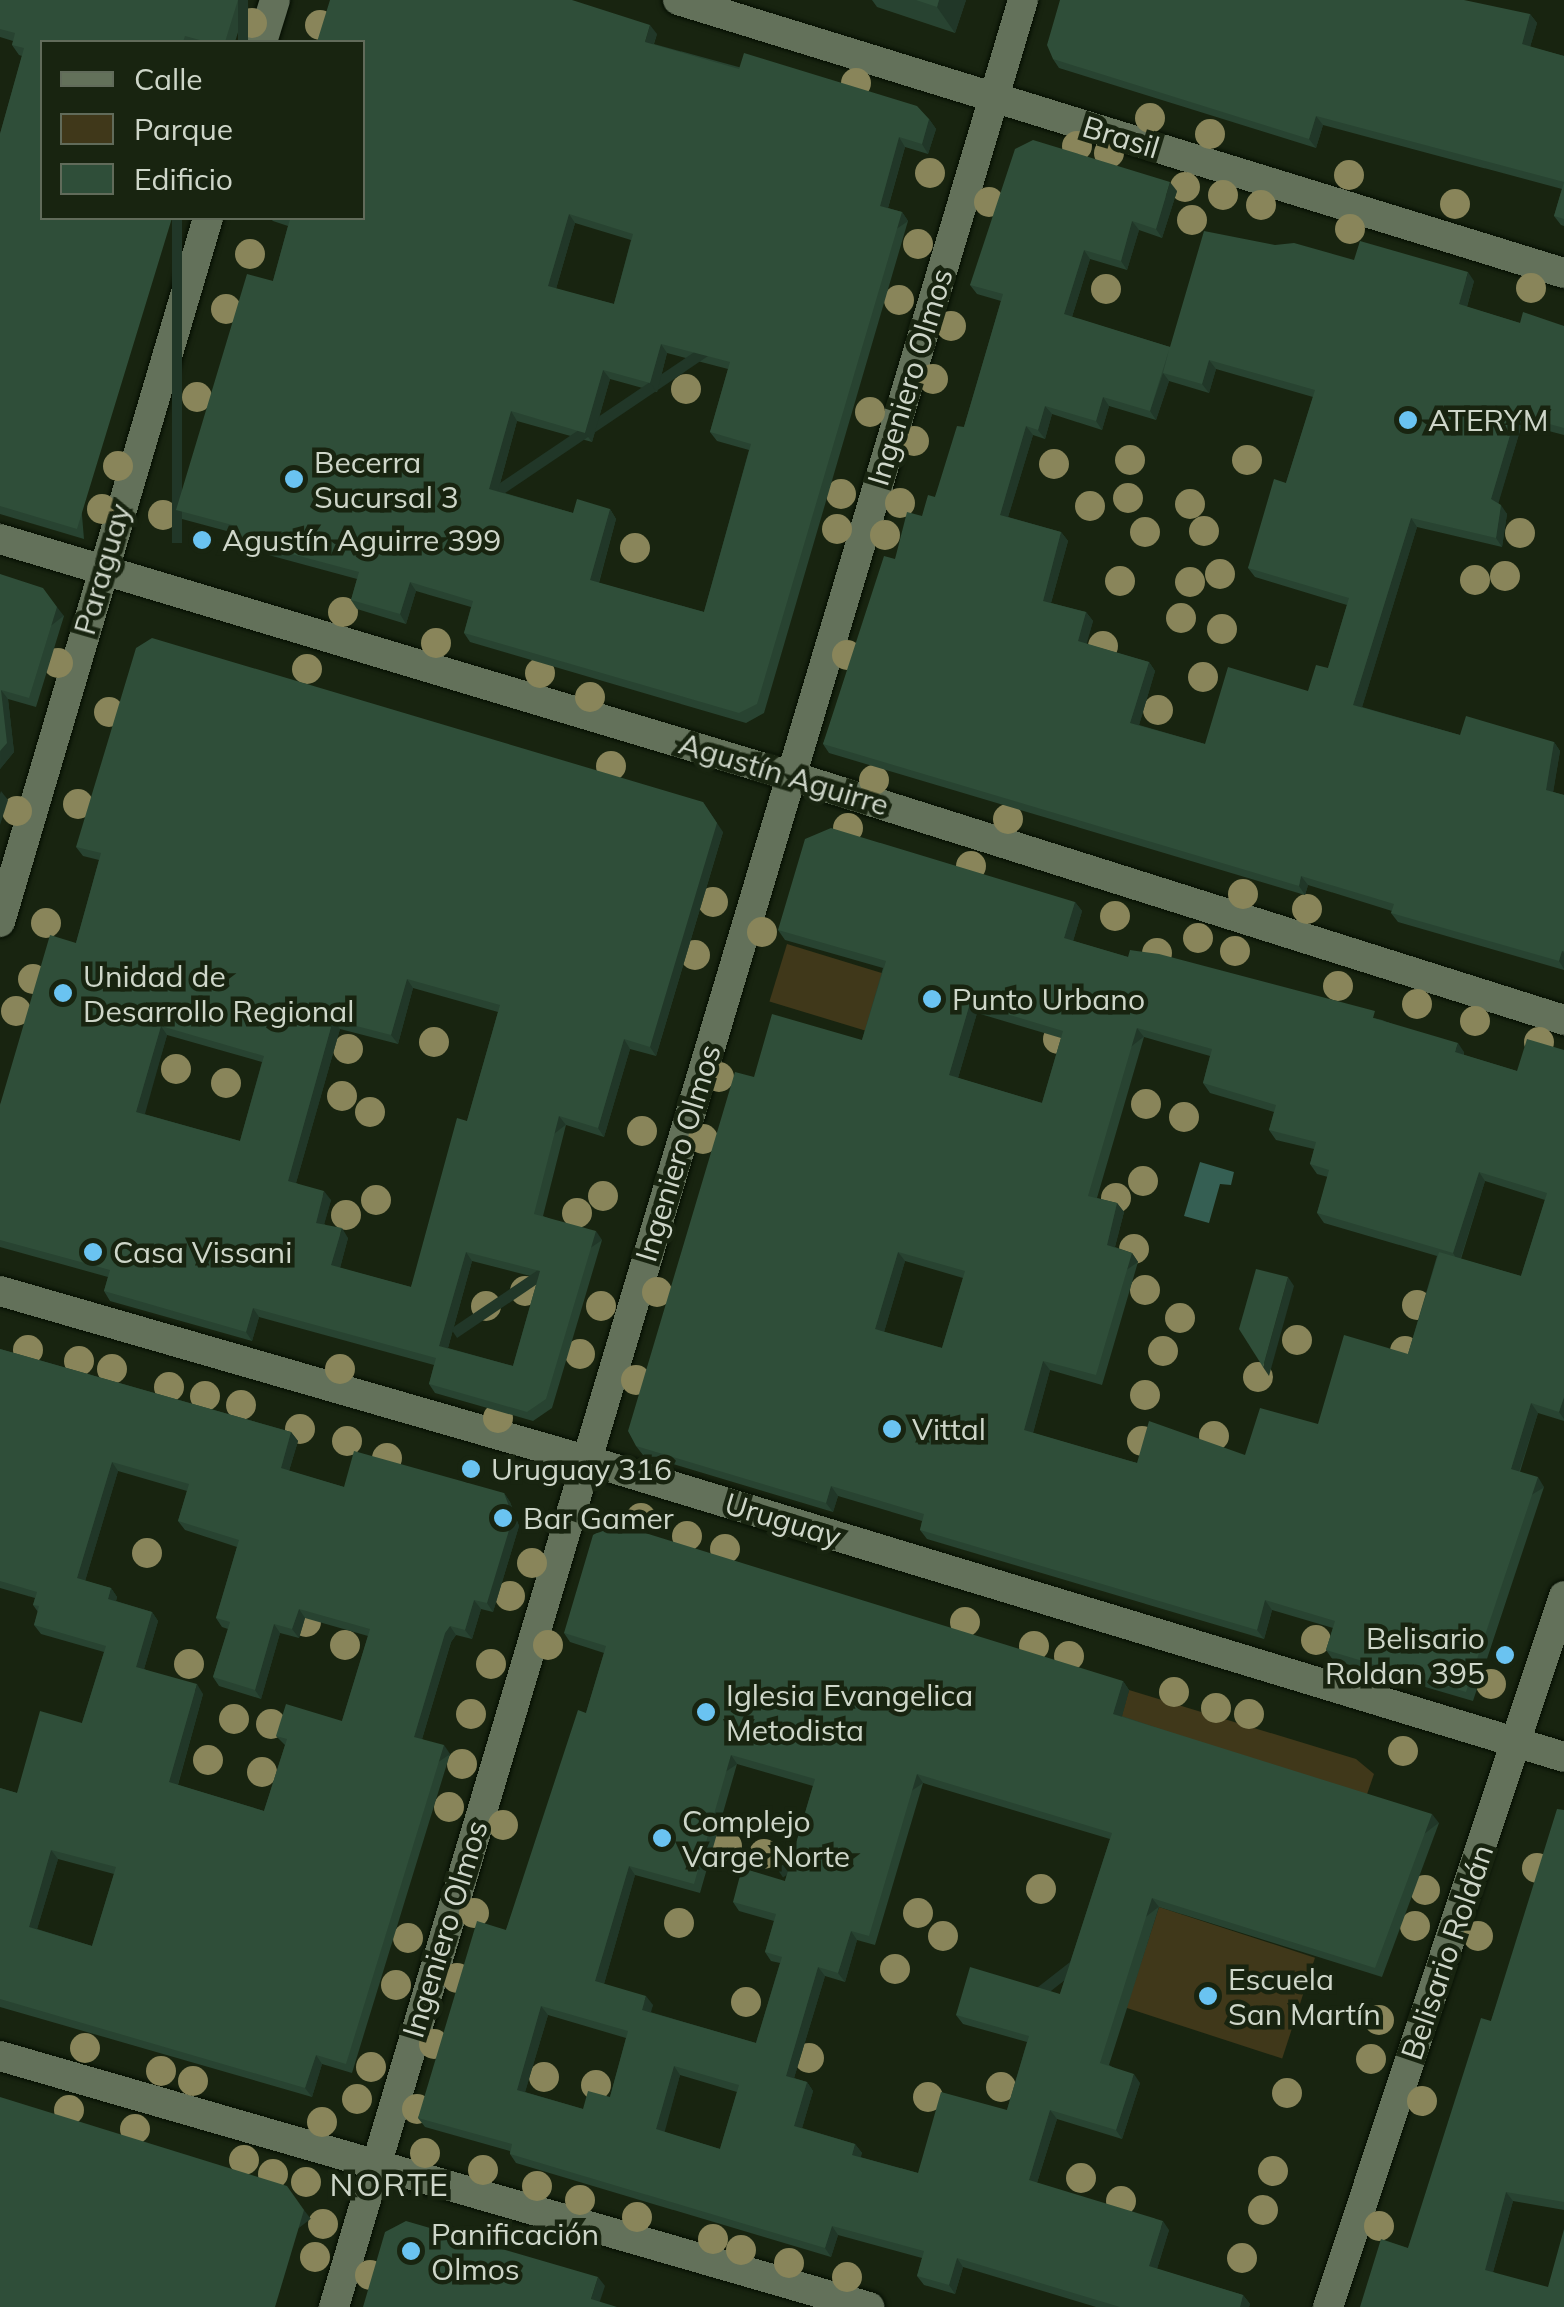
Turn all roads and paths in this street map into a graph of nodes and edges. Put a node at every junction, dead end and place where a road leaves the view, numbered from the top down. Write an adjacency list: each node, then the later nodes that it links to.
1 (275, 0): 4 (street)
2 (678, 0): 5 (street, Brasil)
3 (1023, 0): 5 (street, Ingeniero Olmos)
4 (263, 40)
5 (994, 98): 7 (street, Brasil); 10 (street, Ingeniero Olmos)
6 (207, 220): 9 (street, Paraguay)
7 (1564, 273)
8 (0, 539): 9 (street, Agustín Aguirre)
9 (102, 567): 10 (street, Agustín Aguirre); 11 (street, Paraguay)
10 (791, 776): 12 (street, Agustín Aguirre); 14 (street, Ingeniero Olmos)
11 (0, 922)
12 (1564, 1020)
13 (0, 1291): 14 (street, Uruguay)
14 (586, 1460): 16 (street, Uruguay); 19 (street, Ingeniero Olmos)
15 (1564, 1596): 16 (street, Belisario Roldán)
16 (1517, 1744): 17 (street, Uruguay); 22 (street, Belisario Roldán)
17 (1564, 1757)
18 (0, 2056): 19 (street)
19 (375, 2164): 20 (street, Ingeniero Olmos); 21 (street)
20 (334, 2307)
21 (869, 2307)
22 (1328, 2307)

